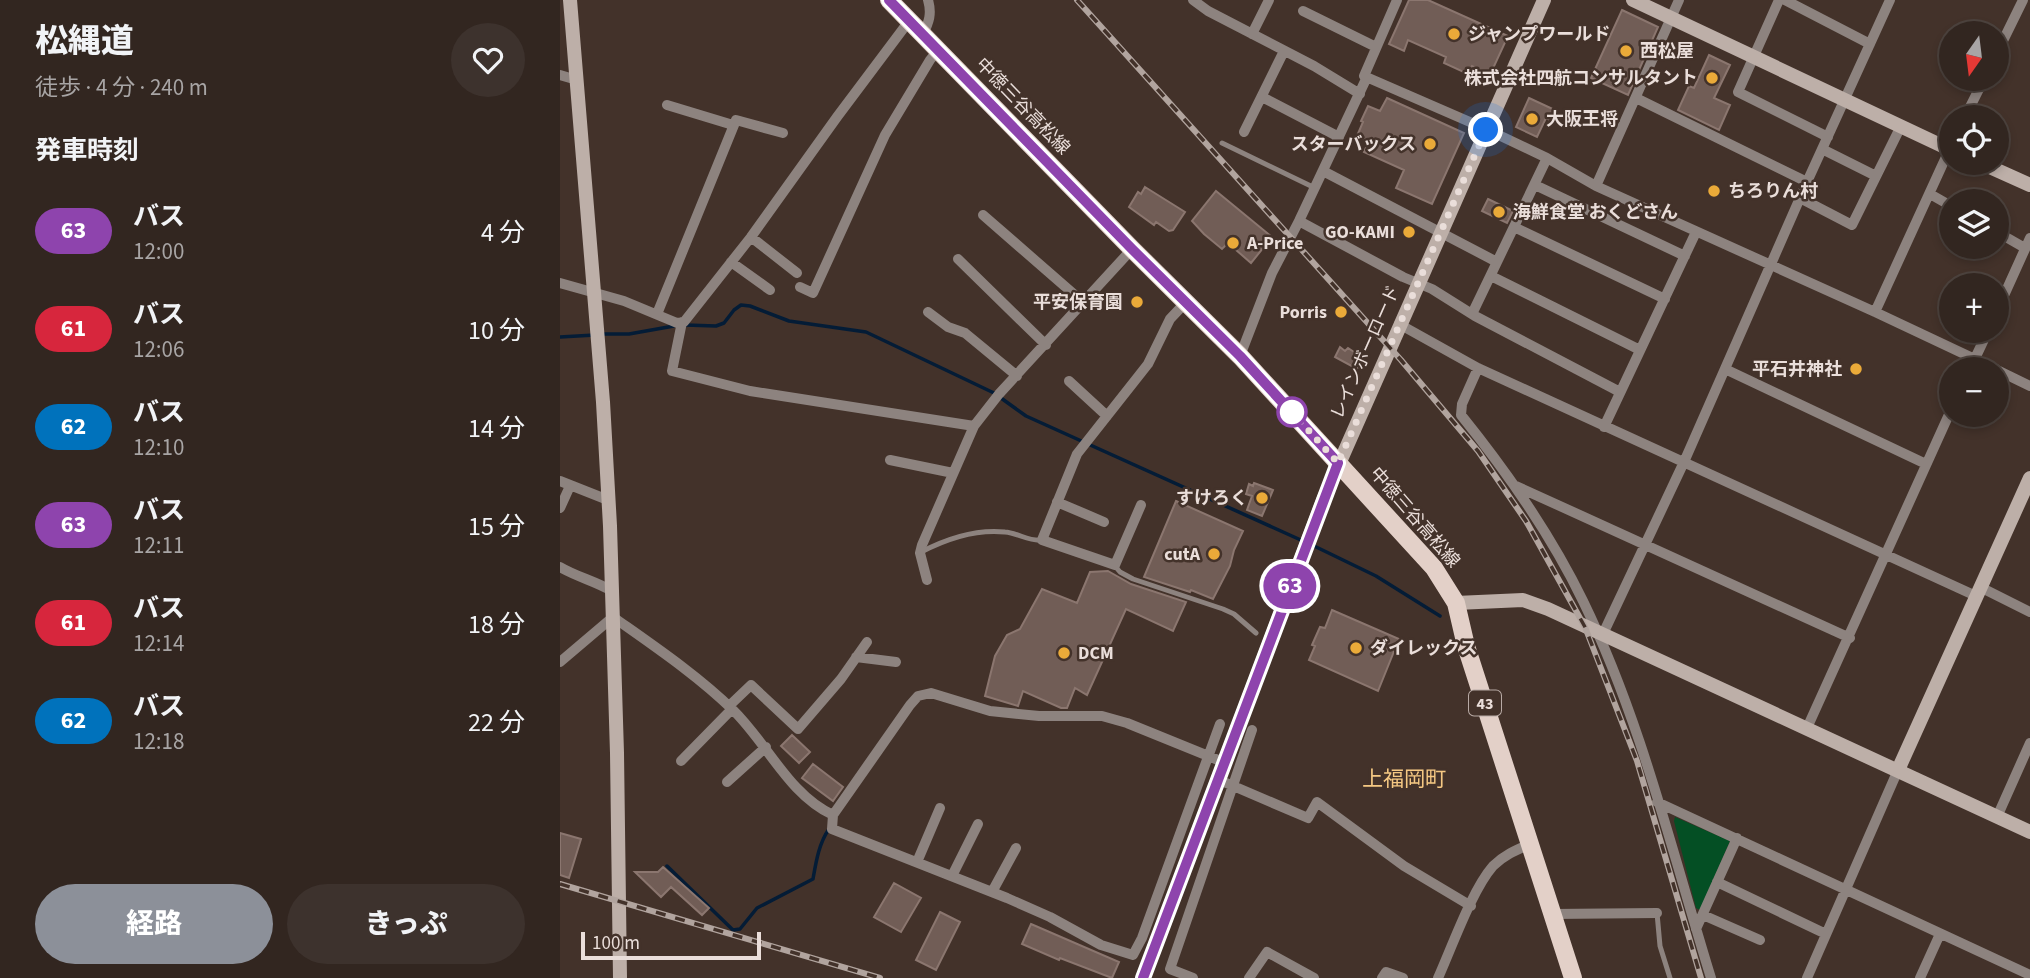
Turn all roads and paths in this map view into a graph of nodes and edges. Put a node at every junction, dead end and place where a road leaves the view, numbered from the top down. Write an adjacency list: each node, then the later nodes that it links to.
1 (570, 0): 27 (street)
2 (888, 0): 16 (main road, 中徳三谷高松線 / 43)
3 (928, 0): 18 (street)
4 (1193, 0): 19 (street)
5 (1396, 0): 21 (street)
6 (1544, 0): 35 (street, レインボーロード)
7 (1633, 0): 15 (street)
8 (1679, 0): 15 (street)
9 (1779, 0): 24 (street)
10 (1785, 0): 20 (street)
11 (1891, 0): 20 (street)
12 (2023, 0): 17 (street)
13 (1266, 1): 19 (street)
14 (1303, 10): 21 (street)
15 (1671, 19): 24 (street); 30 (street)
16 (909, 21): 18 (main road, 中徳三谷高松線 / 43); 62 (street)
17 (2009, 28)
18 (923, 34): 22 (main road, 中徳三谷高松線 / 43)
19 (1252, 34): 23 (street)
20 (1870, 44): 31 (street)
21 (1376, 47): 26 (street)
22 (938, 50): 64 (main road, 中徳三谷高松線 / 43); 75 (street)
23 (1284, 51): 28 (street); 29 (street)
24 (1753, 58): 31 (street); 39 (street)
25 (560, 75): 27 (street)
26 (1367, 77): 28 (street); 35 (street)
27 (577, 80): 77 (street)
28 (1360, 94): 38 (street)
29 (1262, 97): 36 (street); 38 (street)
30 (1636, 98): 48 (street); 51 (street)
31 (1845, 100): 34 (street); 39 (street)
32 (667, 105): 33 (street)
33 (733, 125): 37 (street); 83 (street)
34 (1900, 126): 41 (street); 47 (street)
35 (1486, 130): 43 (street); 59 (street, レインボーロード)
36 (1244, 132)
37 (783, 133)
38 (1339, 137): 44 (street)
39 (1828, 137): 42 (street)
40 (1222, 143): 52 (lane)
41 (1939, 143)
42 (1822, 149): 47 (street); 48 (street)
43 (1547, 158): 49 (street); 51 (street)
44 (1323, 171): 52 (street); 59 (street)
45 (1939, 174): 53 (street)
46 (2008, 175): 50 (street)
47 (1876, 176): 54 (street)
48 (1807, 182): 54 (street)
49 (1535, 185): 58 (street); 65 (street)
50 (2030, 185)
51 (1596, 186): 60 (street)
52 (1315, 188): 57 (street)
53 (1930, 194): 55 (street); 82 (street)
54 (1800, 198): 69 (street)
55 (1939, 199)
56 (983, 215): 80 (street)
57 (1299, 221): 73 (street); 89 (street)
58 (1514, 227): 68 (street); 78 (street)
59 (1441, 232): 68 (street); 73 (street, レインボーロード)
60 (1696, 232): 65 (street); 69 (street)
61 (2009, 236): 63 (street)
62 (751, 237): 67 (street); 70 (street)
63 (2028, 243): 74 (street)
64 (1132, 249): 79 (main road, 中徳三谷高松線 / 43); 80 (street)
65 (1685, 256): 78 (street)
66 (958, 259): 87 (street)
67 (731, 262): 76 (street); 85 (street)
68 (1497, 262): 71 (street)
69 (1771, 265): 82 (street); 92 (street)
70 (797, 273)
71 (1491, 275): 84 (street); 88 (street)
72 (560, 283): 77 (street)
73 (1418, 283): 84 (street); 86 (street, レインボーロード)
74 (2009, 285)
75 (800, 287)
76 (770, 290)
77 (594, 293): 83 (street); 110 (street)
78 (1665, 299): 88 (street)
79 (1186, 302): 89 (main road, 中徳三谷高松線 / 43); 98 (street)
80 (1084, 303): 87 (street)
81 (928, 312): 93 (street)
82 (1875, 312): 90 (street)
83 (657, 314): 85 (street)
84 (1472, 314): 97 (street)
85 (682, 322): 99 (street)
86 (1399, 324): 91 (street); 104 (street, レインボーロード)
87 (1046, 345): 93 (street)
88 (1640, 350): 97 (street)
89 (1240, 356): 104 (main road, 中徳三谷高松線 / 43)
90 (1959, 357)
91 (1478, 368): 100 (street); 109 (street)
92 (1725, 369): 103 (street); 105 (street)
93 (1017, 376): 99 (street)
94 (2009, 376): 96 (street)
95 (1069, 381): 98 (street)
96 (2030, 386)
97 (1620, 392): 100 (street)
98 (1107, 416): 111 (street)
99 (974, 426): 106 (street)
100 (1604, 427): 103 (street)
101 (1943, 427): 105 (street)
102 (890, 460): 106 (street)
103 (1684, 461): 116 (street); 118 (street)
104 (1338, 463): 124 (main road, 中徳三谷高松線 / 43); 142 (street, レインボーロード)
105 (1926, 464): 118 (street)
106 (953, 473): 117 (street)
107 (2030, 478): 123 (street)
108 (565, 484): 110 (street); 113 (street)
109 (1516, 486): 116 (street); 128 (street)
110 (608, 500): 122 (street)
111 (1057, 502): 114 (street); 115 (street)
112 (1141, 505): 119 (street)
113 (560, 508)
114 (1104, 522)
115 (1042, 540): 117 (lane); 119 (street)
116 (1644, 543): 128 (street); 129 (street)
117 (919, 553): 121 (street)
118 (1887, 555): 123 (street); 129 (street)
119 (1115, 565): 127 (lane)
120 (560, 567): 122 (street)
121 (927, 580)
122 (612, 591): 126 (street)
123 (1978, 592): 125 (street); 143 (street)
124 (1456, 603): 128 (street); 154 (main road, 中徳三谷高松線 / 43)
125 (2030, 612)
126 (613, 617): 132 (street); 134 (street); 171 (street)
127 (1256, 633)
128 (1600, 634): 136 (street); 147 (street)
129 (1850, 638): 136 (street)
130 (867, 642): 131 (street)
131 (856, 657): 133 (street); 134 (street)
132 (560, 662)
133 (896, 662)
134 (731, 708): 139 (street); 141 (street)
135 (1220, 724): 140 (street)
136 (1807, 728): 143 (street)
137 (1252, 730): 146 (street)
138 (2030, 743): 150 (street)
139 (766, 747): 145 (street); 149 (street)
140 (1208, 755): 142 (street); 149 (street); 160 (street)
141 (681, 761)
142 (1223, 762): 144 (street, レインボーロード)
143 (1898, 770): 150 (street); 159 (street)
144 (1217, 779): 146 (street); 172 (street, レインボーロード)
145 (727, 782)
146 (1233, 787): 161 (street); 173 (street)
147 (1657, 802): 153 (street); 165 (street)
148 (940, 808): 156 (street)
149 (833, 815): 156 (street)
150 (1997, 817): 152 (street)
151 (978, 824): 157 (street)
152 (2030, 832)
153 (1737, 838): 158 (street); 159 (street)
154 (1530, 844): 161 (street); 163 (main road, 中徳三谷高松線 / 43)
155 (1016, 848): 160 (street)
156 (917, 862): 157 (street)
157 (952, 876): 160 (street)
158 (1717, 882): 164 (street); 166 (street)
159 (1846, 888): 166 (street); 167 (street)
160 (992, 892)
161 (1471, 906): 178 (street)
162 (1657, 913): 163 (street); 179 (lane)
163 (1552, 914): 169 (main road, 中徳三谷高松線 / 43)
164 (1703, 915): 165 (street); 168 (street)
165 (1696, 929): 180 (street)
166 (1826, 934): 181 (street)
167 (1940, 934): 170 (street); 182 (street)
168 (1760, 940)
169 (1568, 974)
170 (2030, 975)
171 (620, 978)
172 (1143, 978)
173 (1193, 978)
174 (1249, 978): 175 (street)
175 (1314, 978)
176 (1382, 978): 177 (street)
177 (1403, 978)
178 (1438, 978)
179 (1670, 978)
180 (1711, 978)
181 (1807, 978)
182 (1920, 978)

